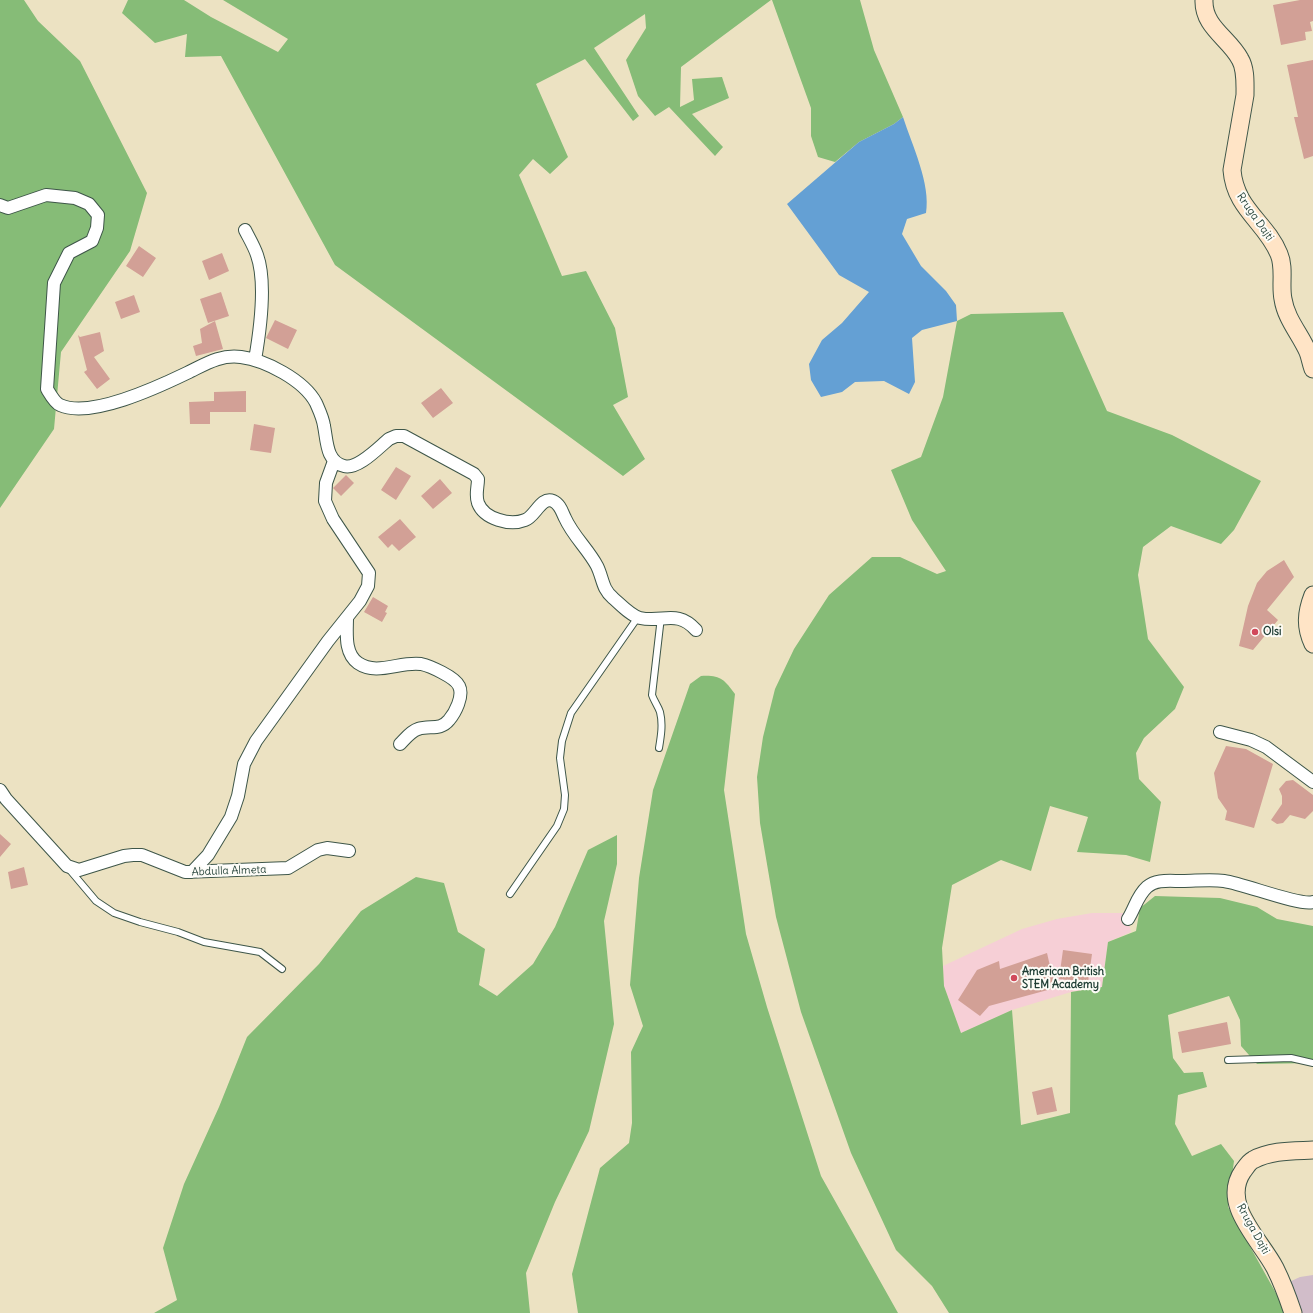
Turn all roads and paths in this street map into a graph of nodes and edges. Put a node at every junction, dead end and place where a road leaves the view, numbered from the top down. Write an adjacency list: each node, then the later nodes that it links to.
1 (1204, 0): 5 (main road, Rruga Dajti)
2 (0, 205): 4 (street)
3 (245, 230): 4 (street)
4 (255, 360): 6 (street)
5 (1313, 369)
6 (334, 461): 8 (street); 10 (street)
7 (1313, 595): 12 (main road)
8 (638, 617): 9 (street); 21 (lane)
9 (661, 617): 11 (street); 15 (lane)
10 (347, 618): 14 (street); 20 (street)
11 (696, 630)
12 (1313, 644)
13 (1220, 732): 16 (street)
14 (400, 744)
15 (659, 748)
16 (1313, 782)
17 (0, 790): 19 (street)
18 (349, 851): 20 (street, Abdulla Almeta)
19 (67, 866): 20 (street, Abdulla Almeta); 24 (lane)
20 (192, 872)
21 (510, 894)
22 (1313, 902): 23 (street)
23 (1128, 918)
24 (282, 969)
25 (1228, 1060): 26 (lane)
26 (1313, 1063)
27 (1313, 1150): 28 (main road, Rruga Dajti)
28 (1293, 1313)

